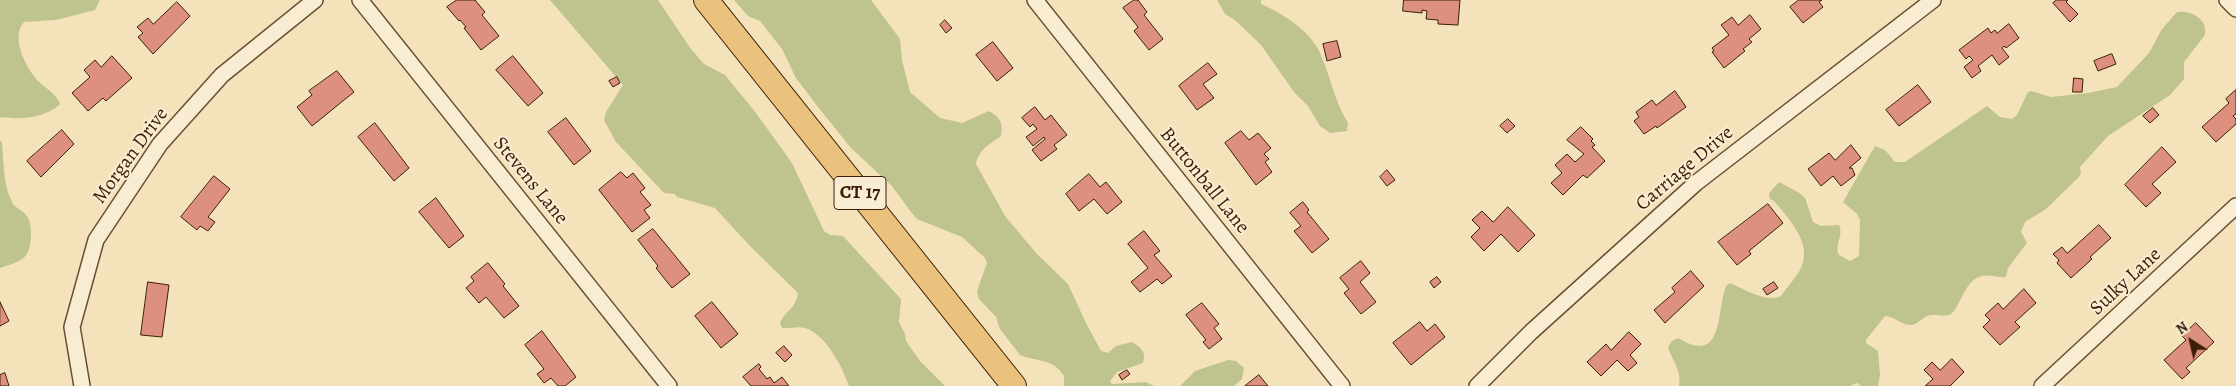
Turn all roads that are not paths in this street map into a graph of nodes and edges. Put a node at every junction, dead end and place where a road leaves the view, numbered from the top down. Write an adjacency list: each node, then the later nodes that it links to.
1 (315, 0): 9 (street, Morgan Drive)
2 (360, 0): 10 (street, Stevens Lane)
3 (706, 0): 11 (main road, CT 17)
4 (1035, 0): 12 (street, Buttonball Lane)
5 (1933, 0): 13 (street, Carriage Drive)
6 (2227, 0): 7 (street)
7 (2236, 9)
8 (2236, 206): 14 (street, Sulky Lane)
9 (82, 386)
10 (669, 386)
11 (1014, 386)
12 (1342, 386)
13 (1477, 386)
14 (2042, 386)

